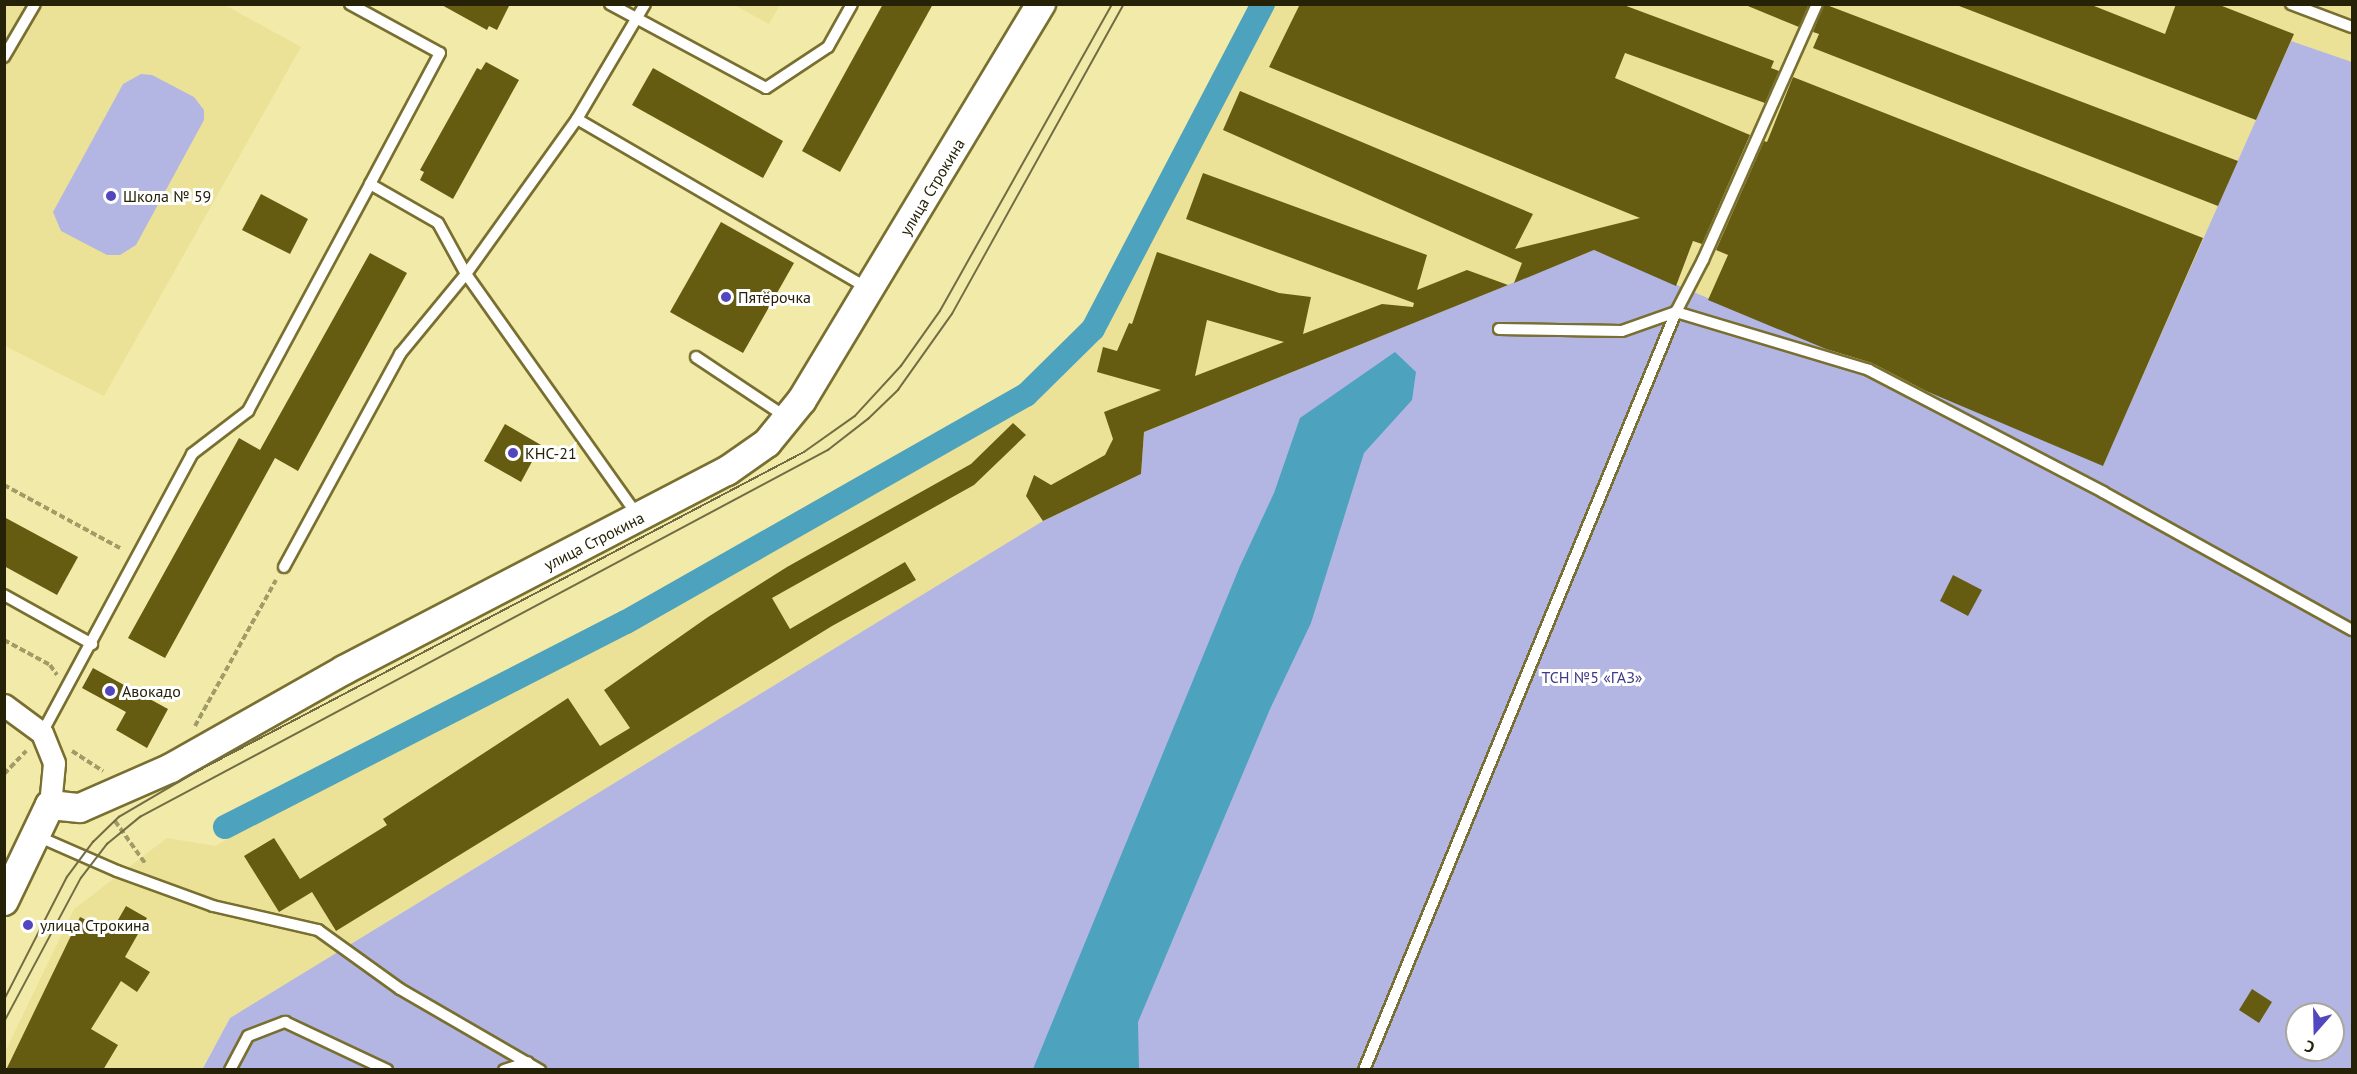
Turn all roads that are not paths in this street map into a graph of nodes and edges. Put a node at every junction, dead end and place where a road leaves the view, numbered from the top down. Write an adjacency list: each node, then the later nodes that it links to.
1 (34, 4): 11 (lane)
2 (350, 4): 13 (lane)
3 (610, 4): 9 (lane)
4 (645, 4): 9 (lane)
5 (852, 4): 9 (lane)
6 (1041, 4): 15 (street, улица Строкина)
7 (1817, 4): 16 (lane)
8 (2291, 4): 10 (lane)
9 (637, 20): 12 (lane)
10 (2352, 27)
11 (4, 57)
12 (577, 119): 14 (lane); 15 (lane)
13 (370, 184): 14 (lane); 24 (lane)
14 (466, 274): 20 (lane); 21 (lane)
15 (870, 290): 19 (street, улица Строкина)
16 (1676, 312): 17 (lane); 23 (lane); 35 (lane)
17 (1499, 329)
18 (696, 357): 19 (lane)
19 (789, 419): 20 (street, улица Строкина)
20 (639, 518): 27 (street, улица Строкина)
21 (284, 567)
22 (4, 596): 24 (lane)
23 (2352, 630)
24 (92, 644): 26 (lane)
25 (4, 705): 26 (street)
26 (42, 733): 27 (street)
27 (50, 805): 28 (street)
28 (37, 836): 29 (street); 30 (lane)
29 (4, 901)
30 (528, 1062): 33 (lane); 34 (lane)
31 (230, 1070): 32 (lane)
32 (387, 1070)
33 (504, 1070)
34 (540, 1070)
35 (1365, 1070)

